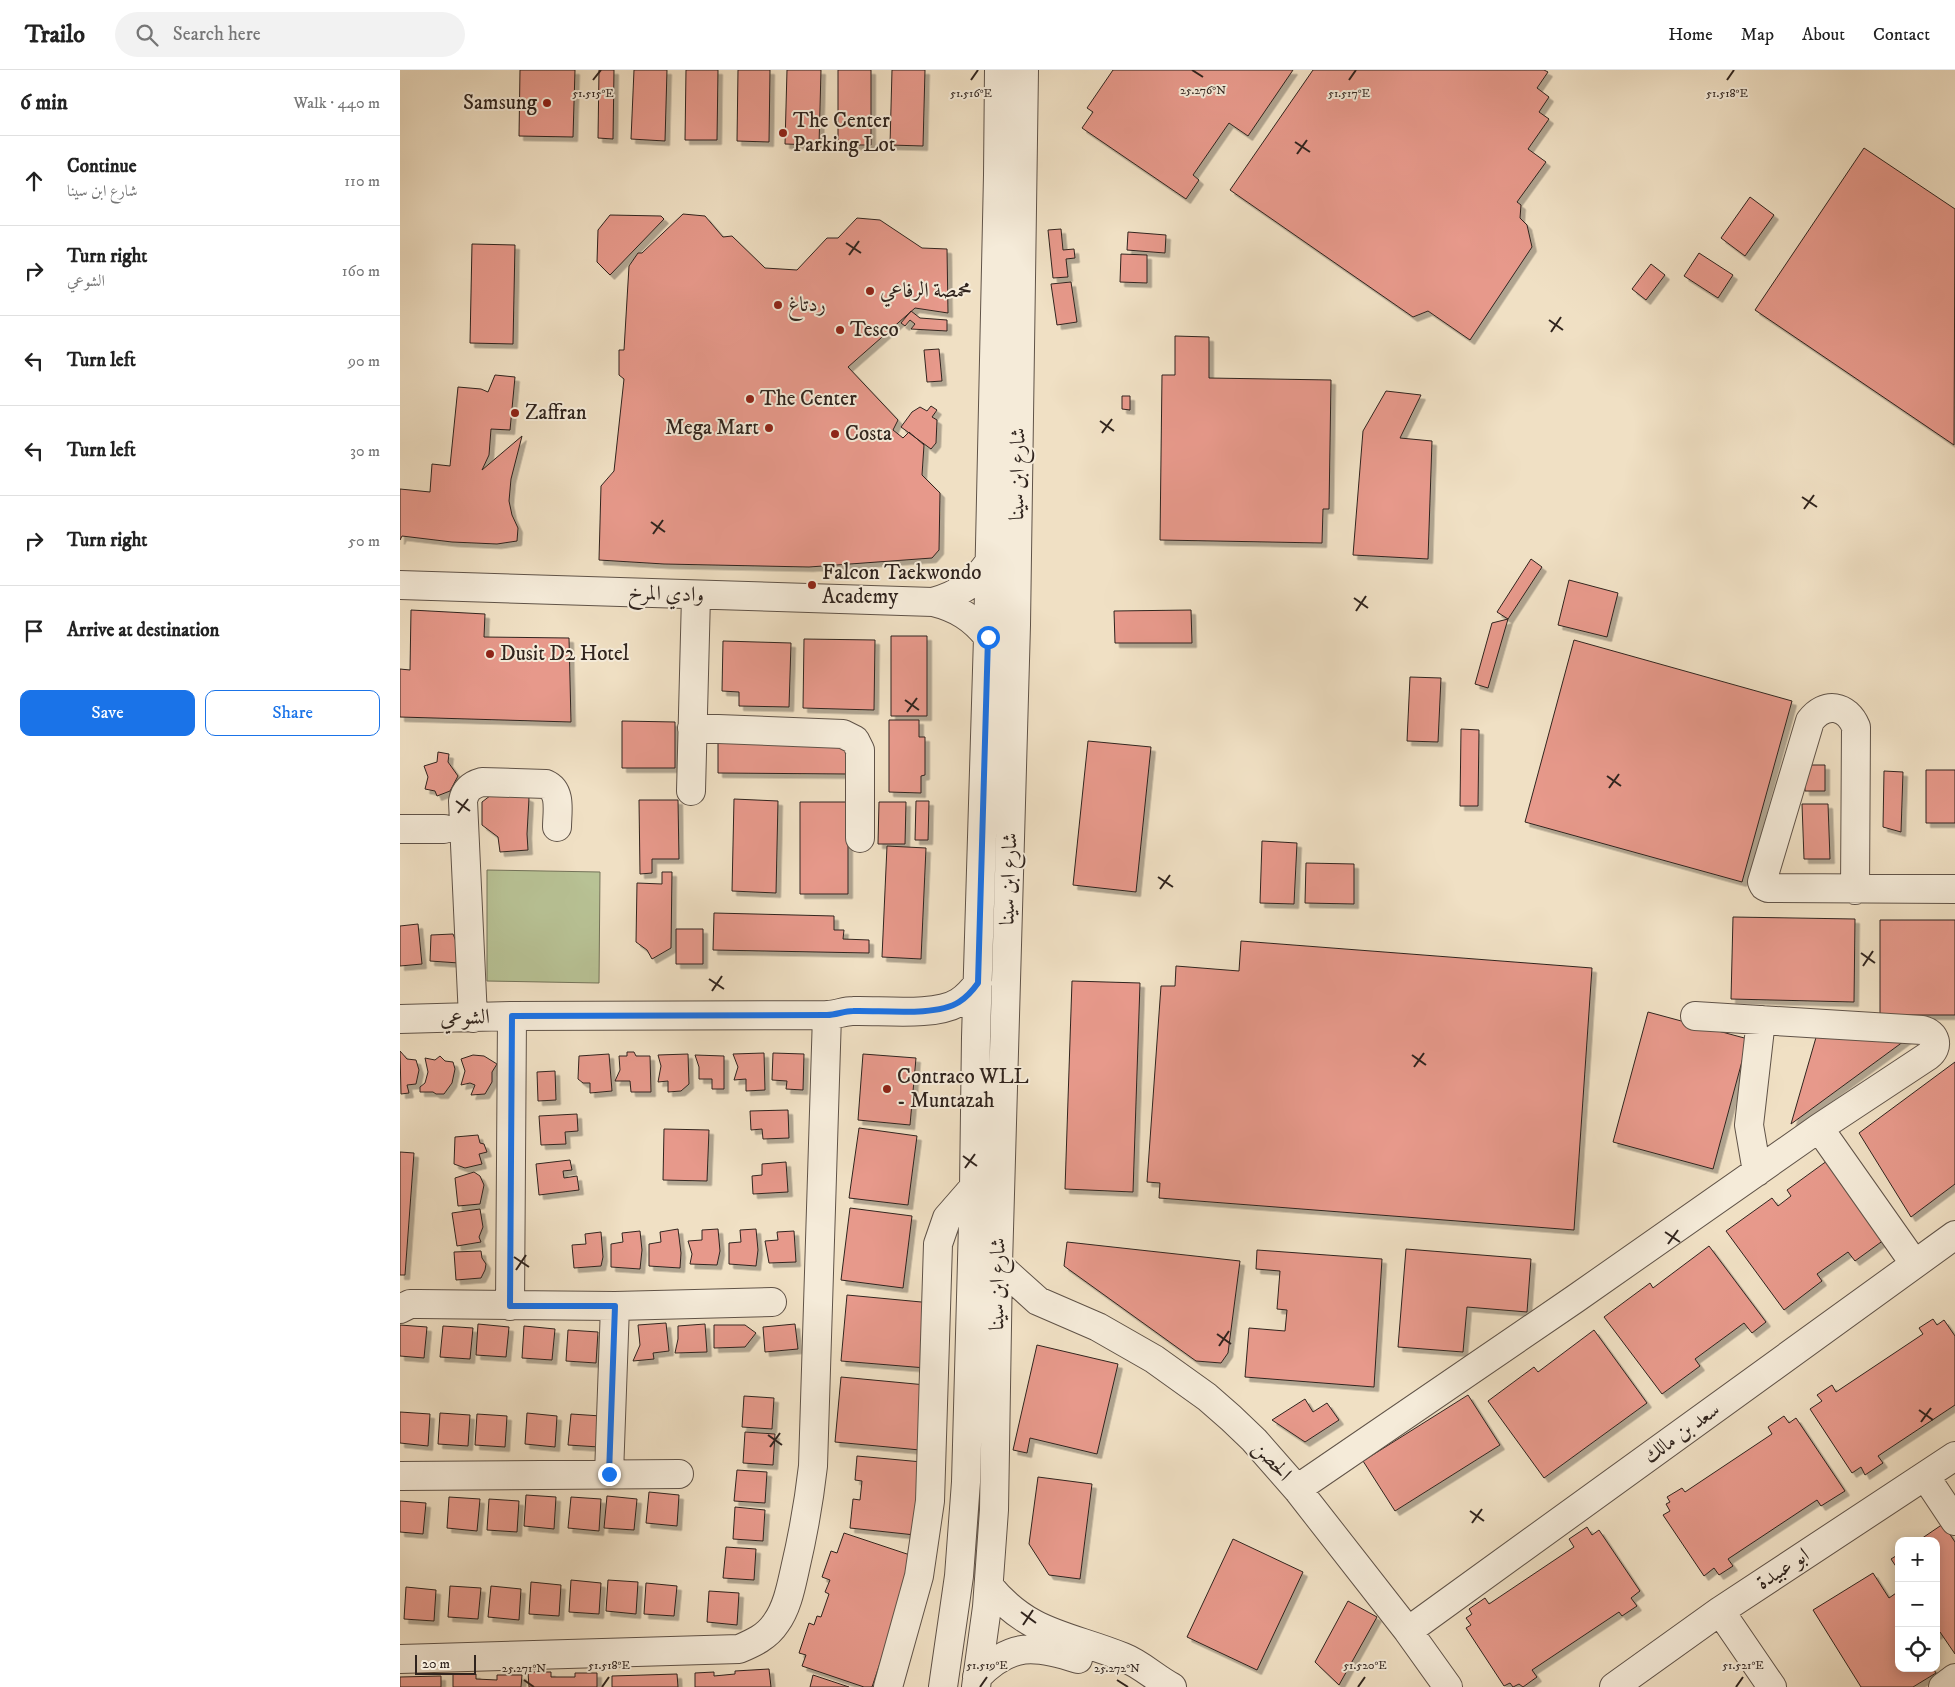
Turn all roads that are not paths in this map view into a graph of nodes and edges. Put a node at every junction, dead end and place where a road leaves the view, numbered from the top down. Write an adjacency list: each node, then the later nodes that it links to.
1 (999, 70): 3 (street, شارع ابن سينا)
2 (1024, 70): 29 (street, شارع ابن سينا)
3 (990, 561): 6 (street, وادي المرخ); 7 (street, شارع ابن سينا)
4 (400, 585): 5 (street, وادي المرخ)
5 (696, 596): 6 (street, وادي المرخ); 8 (street)
6 (933, 602): 7 (street, وادي المرخ)
7 (988, 637): 16 (street, شارع ابن سينا)
8 (692, 728): 9 (street); 13 (street)
9 (691, 790)
10 (557, 827): 20 (street)
11 (400, 829): 12 (street)
12 (444, 829)
13 (860, 838)
14 (1955, 889): 15 (street)
15 (1855, 890): 15 (street)
16 (978, 983): 17 (street, الشوعي); 23 (street, شارع ابن سينا)
17 (829, 1015): 18 (street, الشوعي); 23 (street, الشوعي); 46 (street)
18 (512, 1016): 20 (street, الشوعي); 32 (street)
19 (1695, 1016): 22 (street)
20 (473, 1018): 21 (street, الشوعي)
21 (400, 1019)
22 (1761, 1020): 24 (street); 25 (street)
23 (976, 1037): 26 (street, شارع ابن سينا)
24 (1819, 1128): 25 (street); 28 (street)
25 (1757, 1172): 41 (street)
26 (974, 1187): 49 (street, شارع ابن سينا); 51 (street)
27 (1955, 1235): 28 (street, سعد بن مالك)
28 (1914, 1263): 45 (street, سعد بن مالك)
29 (998, 1265): 30 (street, الحصن); 35 (street, شارع ابن سينا)
30 (1038, 1301): 35 (street); 41 (street, الحصن)
31 (772, 1302): 33 (street)
32 (510, 1306): 33 (street); 34 (street)
33 (615, 1306): 37 (street)
34 (400, 1309)
35 (997, 1331): 43 (street, شارع ابن سينا)
36 (1955, 1456): 40 (street, ابو عبيدة)
37 (609, 1474): 38 (street); 39 (street)
38 (679, 1474)
39 (400, 1476)
40 (1925, 1476): 42 (street); 44 (street, ابو عبيدة)
41 (1297, 1489): 45 (street, الحصن)
42 (1955, 1521)
43 (989, 1586): 48 (street, شارع ابن سينا); 50 (street)
44 (1720, 1611): 53 (street, ابو عبيدة); 54 (street)
45 (1408, 1631): 52 (street, الحصن)
46 (400, 1659)
47 (1955, 1678): 55 (street)
48 (977, 1682): 50 (street)
49 (943, 1685)
50 (1168, 1685)
51 (888, 1687)
52 (1448, 1687)
53 (1614, 1687)
54 (1772, 1687)
55 (1942, 1687)

